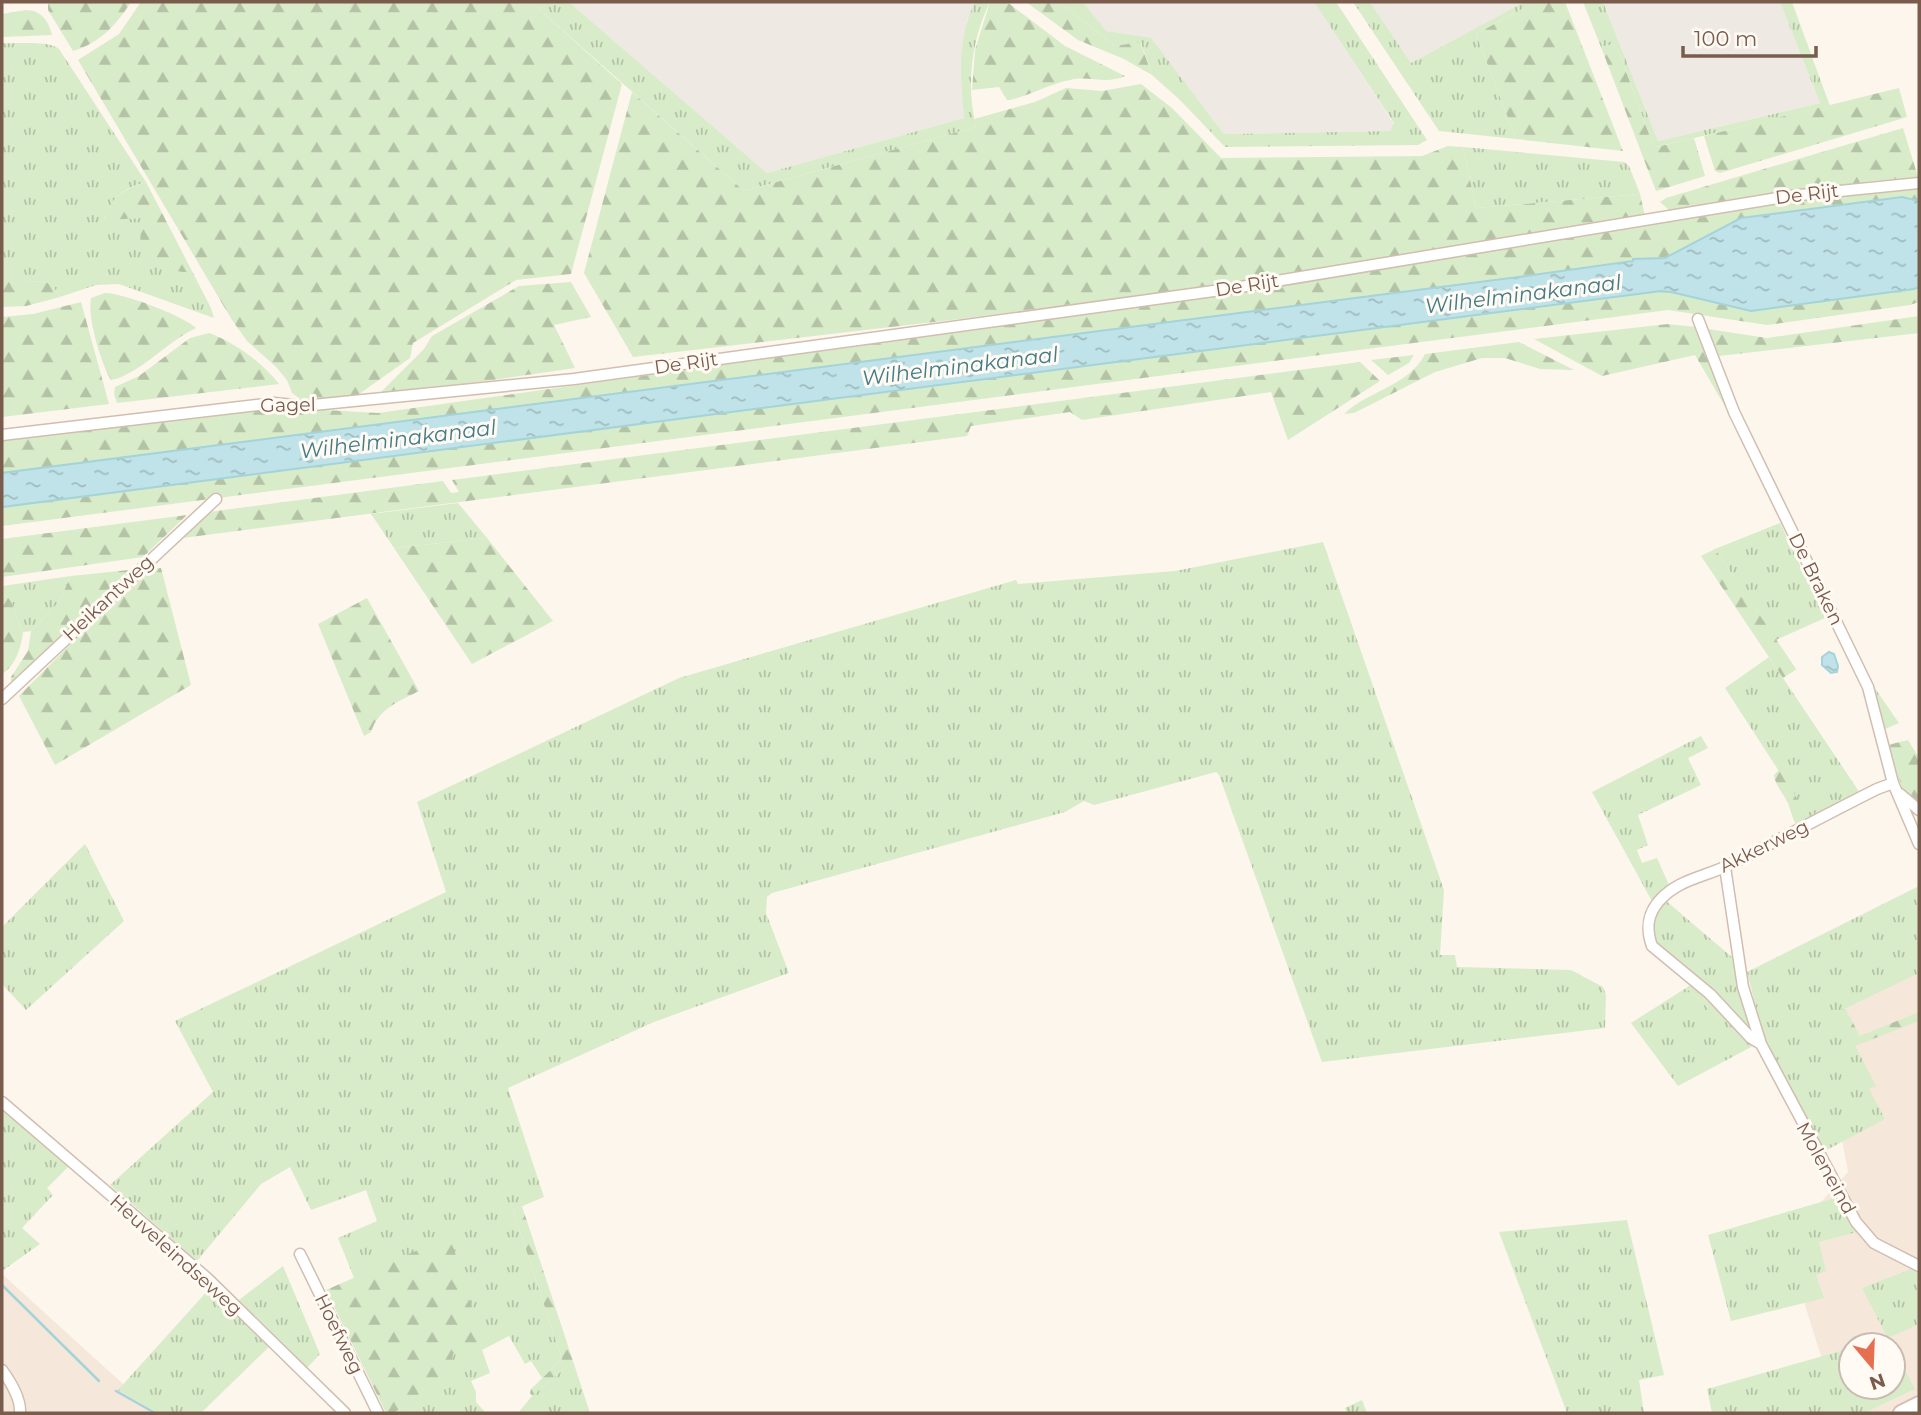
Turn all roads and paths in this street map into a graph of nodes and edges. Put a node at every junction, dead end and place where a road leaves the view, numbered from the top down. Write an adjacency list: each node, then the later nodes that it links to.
1 (1919, 183): 3 (street, De Rijt)
2 (1698, 319): 7 (street, De Braken)
3 (574, 379): 4 (street, Gagel)
4 (2, 435)
5 (216, 499): 6 (street, Heikantweg)
6 (2, 699)
7 (1895, 788): 8 (street); 9 (street, De Braken); 10 (street, Akkerweg)
8 (1919, 810)
9 (1919, 844)
10 (1725, 867): 11 (street, Akkerweg); 12 (street, Moleneind)
11 (1648, 922): 12 (street, Moleneind)
12 (1761, 1044): 15 (street, Moleneind)
13 (2, 1102): 19 (street, Heuveleindseweg)
14 (300, 1254): 20 (street, Hoefweg)
15 (1919, 1266)
16 (2, 1370): 18 (street)
17 (1919, 1404): 21 (main road)
18 (24, 1413)
19 (345, 1413)
20 (378, 1413)
21 (1901, 1413)

